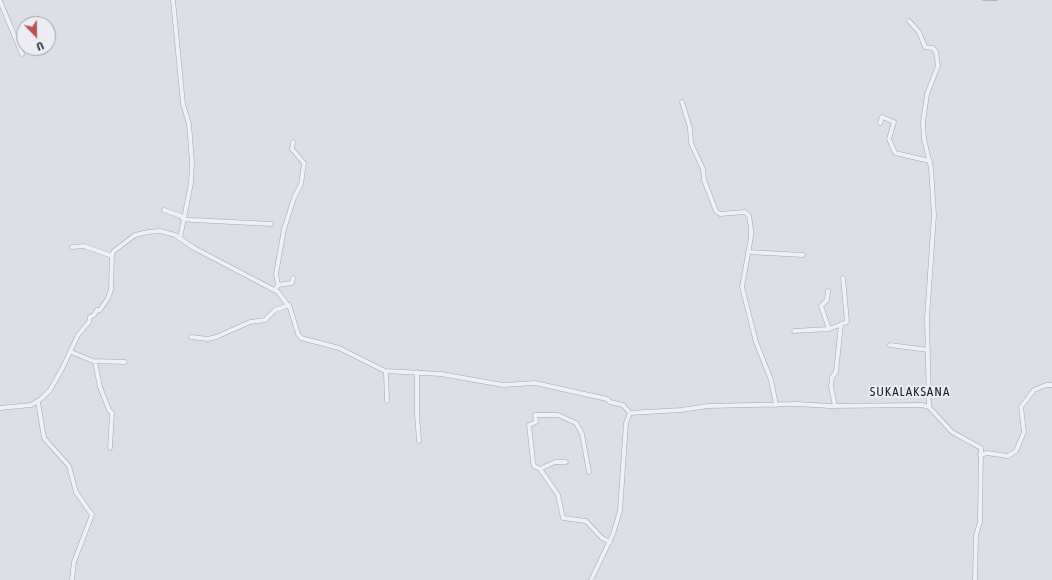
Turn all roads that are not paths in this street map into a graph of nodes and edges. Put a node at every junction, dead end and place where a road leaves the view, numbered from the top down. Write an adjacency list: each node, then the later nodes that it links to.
1 (0, 1): 4 (street)
2 (173, 1): 10 (street)
3 (909, 22): 8 (street)
4 (16, 40)
5 (682, 102): 14 (street)
6 (880, 123): 8 (street)
7 (293, 142): 19 (street)
8 (930, 161): 28 (street)
9 (164, 210): 10 (street)
10 (183, 219): 11 (street); 12 (street)
11 (271, 224)
12 (180, 238): 16 (street); 20 (street)
13 (72, 247): 16 (street)
14 (748, 252): 15 (street); 37 (street)
15 (802, 255)
16 (112, 256): 29 (street)
17 (293, 278): 19 (street)
18 (843, 278): 23 (street)
19 (278, 285): 20 (street)
20 (275, 290): 22 (street)
21 (828, 291): 24 (street)
22 (289, 305): 26 (street); 32 (street)
23 (841, 324): 24 (street); 38 (street)
24 (829, 328): 25 (street)
25 (794, 331)
26 (191, 337)
27 (890, 344): 28 (street)
28 (928, 350): 39 (street)
29 (71, 352): 30 (street); 36 (street)
30 (96, 362): 31 (street); 43 (street)
31 (125, 362)
32 (386, 372): 33 (street); 35 (street)
33 (417, 372): 41 (street); 42 (street)
34 (1052, 385): 44 (street)
35 (387, 401)
36 (38, 402): 40 (street); 49 (street)
37 (776, 405): 38 (street); 41 (street)
38 (835, 406): 39 (street)
39 (929, 407): 44 (street)
40 (0, 408)
41 (630, 413): 48 (street)
42 (419, 441)
43 (110, 448)
44 (980, 456): 51 (street)
45 (566, 462): 46 (street)
46 (540, 469): 47 (street); 48 (street)
47 (589, 472)
48 (610, 542): 50 (street)
49 (72, 580)
50 (590, 580)
51 (975, 580)

